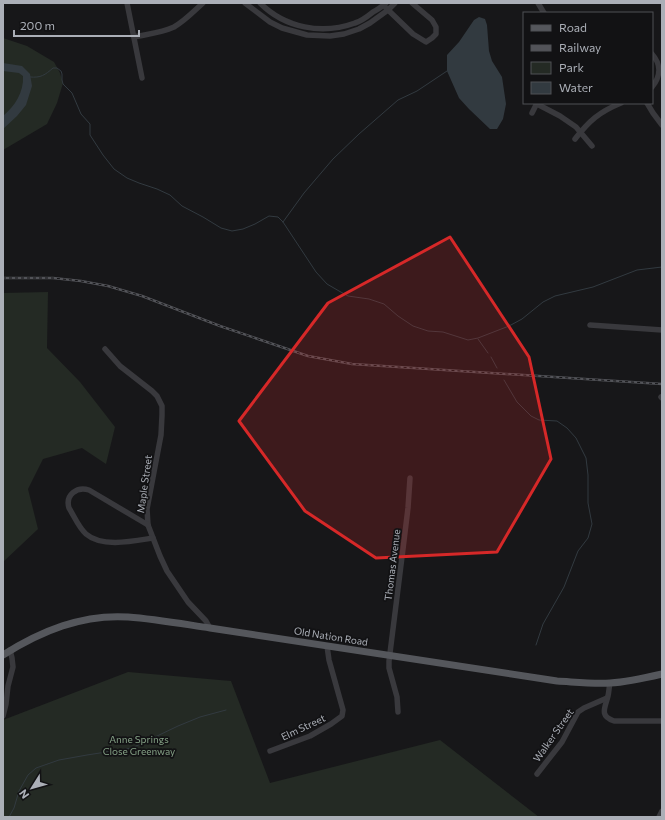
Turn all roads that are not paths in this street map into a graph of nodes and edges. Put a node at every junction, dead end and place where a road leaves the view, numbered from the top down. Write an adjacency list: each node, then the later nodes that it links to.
1 (127, 3): 13 (street)
2 (203, 3): 13 (street)
3 (245, 3): 12 (street)
4 (260, 3): 11 (street)
5 (395, 3): 9 (street)
6 (412, 3): 9 (street)
7 (538, 3): 10 (street)
8 (385, 4): 9 (street); 11 (street)
9 (388, 10): 12 (street)
10 (543, 12)
11 (337, 28): 12 (street)
12 (338, 35)
13 (134, 37): 15 (street)
14 (653, 55): 16 (street)
15 (142, 78)
16 (660, 78): 17 (street)
17 (653, 86)
18 (536, 104): 22 (street)
19 (539, 104): 24 (street)
20 (620, 104): 24 (street)
21 (648, 104): 23 (street)
22 (532, 113)
23 (662, 125)
24 (581, 131): 25 (street); 26 (street)
25 (575, 139)
26 (592, 146)
27 (590, 325): 28 (street)
28 (662, 330)
29 (106, 349): 31 (street, Maple Street)
30 (410, 478): 37 (street, Thomas Avenue)
31 (148, 524): 32 (street, Maple Street); 32 (street)
32 (152, 538): 33 (street, Maple Street)
33 (210, 628): 34 (main road, Old Nation Road); 35 (main road, Old Nation Road)
34 (327, 646): 37 (main road, Old Nation Road); 44 (street, Elm Street)
35 (10, 650): 36 (main road, Old Nation Road); 42 (street)
36 (3, 655)
37 (390, 655): 39 (main road, Old Nation Road); 41 (street, Thomas Avenue)
38 (662, 674): 39 (main road, Old Nation Road)
39 (610, 683): 40 (street)
40 (607, 698): 43 (street); 45 (street, Walker Street)
41 (398, 712)
42 (3, 716)
43 (662, 721)
44 (270, 751)
45 (537, 774)
46 (662, 811): 47 (street)
47 (659, 817)

